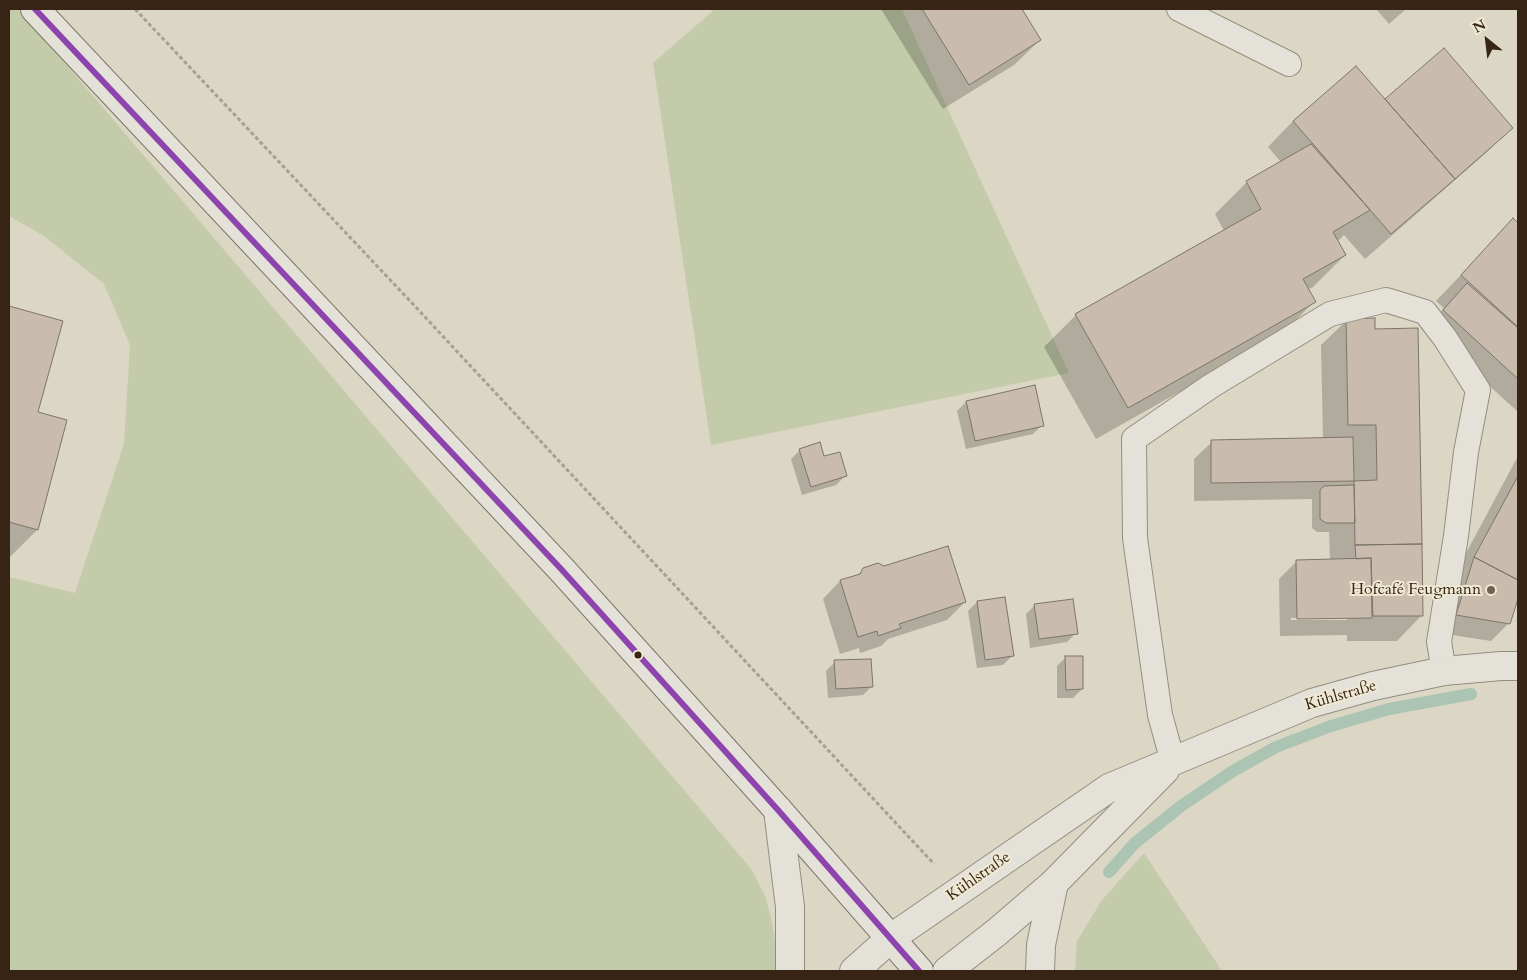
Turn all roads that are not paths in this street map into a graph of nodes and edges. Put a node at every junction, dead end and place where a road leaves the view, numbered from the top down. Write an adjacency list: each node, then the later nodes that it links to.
1 (35, 9): 7 (street)
2 (1178, 9): 3 (lane)
3 (1289, 64)
4 (1518, 666): 5 (street, Kühlstraße)
5 (1444, 671): 6 (street, Kühlstraße); 6 (lane)
6 (1173, 762): 8 (street, Kühlstraße); 9 (street, Kühlstraße)
7 (778, 810): 9 (street); 10 (street)
8 (1054, 883): 13 (street, Kühlstraße); 14 (street)
9 (891, 938): 11 (street, Kühlstraße); 12 (street)
10 (790, 971)
11 (854, 971)
12 (919, 971)
13 (947, 971)
14 (1040, 971)

